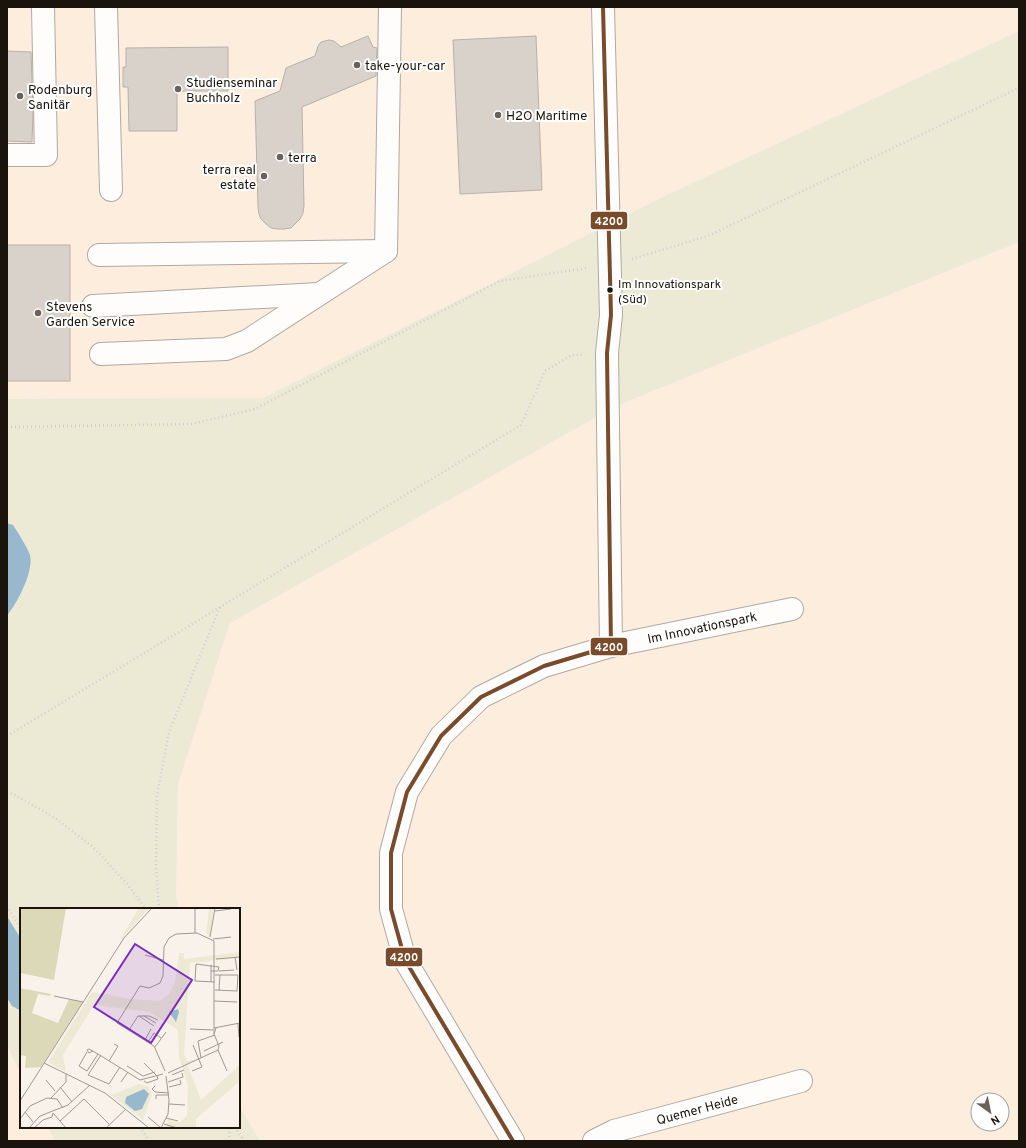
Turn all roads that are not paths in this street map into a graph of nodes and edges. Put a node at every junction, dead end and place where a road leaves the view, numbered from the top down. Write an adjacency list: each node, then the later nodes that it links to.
1 (44, 7): 5 (street)
2 (106, 7): 6 (street)
3 (390, 7): 7 (street)
4 (603, 7): 13 (street)
5 (7, 155)
6 (111, 190)
7 (386, 251): 8 (street); 9 (street)
8 (99, 255)
9 (320, 294): 10 (street); 11 (street)
10 (93, 306)
11 (101, 354)
12 (792, 609): 13 (street, Im Innovationspark)
13 (612, 646): 15 (street, Im Innovationspark)
14 (801, 1081): 16 (street, Quemer Heide)
15 (513, 1141)
16 (594, 1141)

